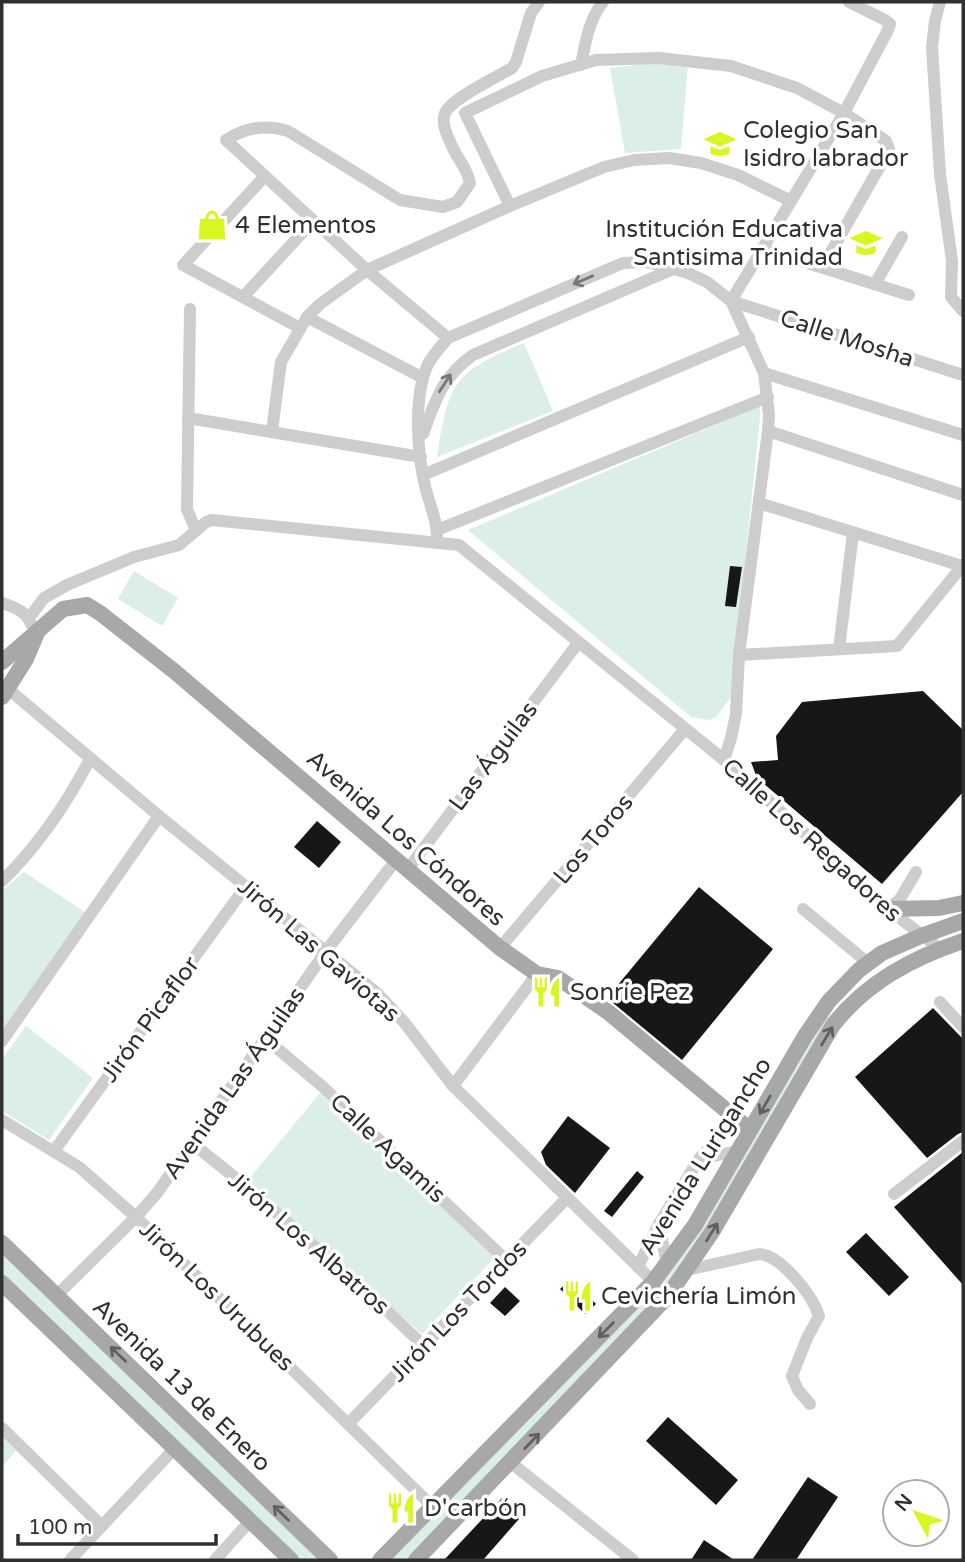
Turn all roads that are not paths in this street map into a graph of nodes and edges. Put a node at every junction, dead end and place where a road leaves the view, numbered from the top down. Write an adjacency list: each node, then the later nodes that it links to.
1 (538, 2): 7 (street)
2 (603, 2): 5 (street)
3 (849, 2): 6 (street)
4 (940, 2): 21 (street)
5 (580, 65): 6 (street); 9 (street)
6 (844, 113): 8 (street); 13 (street)
7 (265, 176): 10 (street); 18 (street)
8 (791, 201): 9 (street); 12 (street)
9 (510, 206): 14 (street)
10 (313, 221): 14 (street); 18 (street)
11 (902, 237): 16 (street)
12 (763, 249): 13 (street); 19 (street)
13 (823, 266): 16 (street)
14 (367, 270): 22 (street); 24 (street)
15 (671, 270): 19 (street); 24 (street, one-way to 24); 33 (street, one-way to 15)
16 (875, 284): 17 (street)
17 (909, 295)
18 (243, 297): 22 (street)
19 (731, 301): 23 (street); 26 (street, Calle Mosha)
20 (190, 309): 29 (street)
21 (963, 311)
22 (304, 323): 27 (street); 30 (street)
23 (748, 337): 25 (street); 34 (street)
24 (447, 338): 27 (street)
25 (764, 373): 28 (street); 32 (street)
26 (963, 375)
27 (423, 378): 33 (street)
28 (768, 397): 31 (street); 39 (street)
29 (188, 418): 30 (street); 37 (street)
30 (272, 430): 33 (street)
31 (768, 431): 35 (street); 36 (street)
32 (963, 435)
33 (420, 451): 34 (street)
34 (423, 475): 39 (street)
35 (963, 495)
36 (759, 503): 38 (street); 46 (street)
37 (196, 531): 39 (street, Calle Los Regadores); 42 (street, Calle Los Regadores)
38 (853, 533): 40 (street); 45 (street)
39 (437, 536): 44 (street, Calle Los Regadores)
40 (963, 566): 45 (street)
41 (2, 603): 42 (street)
42 (29, 618): 43 (street)
43 (37, 634): 47 (main road, Avenida Los Cóndores); 48 (main road); 53 (main road, Avenida Los Cóndores)
44 (578, 643): 49 (street, Calle Los Regadores); 53 (street, Las Águilas)
45 (839, 649): 46 (street)
46 (739, 656): 51 (street)
47 (2, 662)
48 (4, 692): 50 (street, Jirón Las Gaviotas)
49 (685, 729): 51 (street, Calle Los Regadores); 63 (street, Los Toros)
50 (90, 759): 52 (street, Jirón Las Gaviotas); 55 (street)
51 (724, 760): 59 (street, Calle Los Regadores)
52 (159, 816): 56 (street, Jirón Las Gaviotas); 71 (street)
53 (402, 865): 63 (main road, Avenida Los Cóndores); 65 (street, Avenida Las Águilas)
54 (916, 872): 59 (street)
55 (2, 881)
56 (246, 886): 65 (street, Jirón Las Gaviotas); 78 (street, Jirón Picaflor)
57 (963, 903): 59 (main road)
58 (803, 909): 66 (street)
59 (888, 909): 61 (street, Calle Los Regadores)
60 (963, 921): 61 (main road, Avenida Lurigancho)
61 (921, 936): 64 (street, Calle Los Regadores); 66 (main road, Avenida Lurigancho)
62 (963, 941): 64 (main road, Avenida Lurigancho)
63 (500, 948): 67 (main road, Avenida Los Cóndores)
64 (940, 948): 89 (main road, Avenida Lurigancho, one-way to 64)
65 (326, 951): 70 (street, Avenida Las Águilas); 72 (street, Jirón Las Gaviotas)
66 (868, 963): 75 (main road, Avenida Lurigancho, one-way to 75)
67 (537, 974): 72 (street); 73 (main road, Avenida Los Cóndores)
68 (940, 1002): 69 (street)
69 (963, 1027)
70 (266, 1039): 77 (street, Avenida Las Águilas); 86 (street, Calle Agamis)
71 (2, 1041)
72 (453, 1086): 82 (street, Jirón Las Gaviotas)
73 (737, 1119): 75 (main road, Avenida Los Cóndores); 80 (street)
74 (2, 1120): 78 (street, Jirón Los Urubues)
75 (750, 1130): 79 (main road, Avenida Lurigancho)
76 (963, 1141): 81 (street)
77 (192, 1143): 83 (street, Avenida Las Águilas); 94 (street, Jirón Los Albatros)
78 (54, 1151): 83 (street, Jirón Los Urubues)
79 (737, 1152): 80 (street); 87 (main road, Avenida Lurigancho)
80 (699, 1160): 84 (street)
81 (894, 1195)
82 (567, 1198): 86 (street, Jirón Los Tordos); 88 (street, Jirón Las Gaviotas)
83 (136, 1217): 92 (street, Avenida Las Águilas); 96 (street, Jirón Los Urubues)
84 (659, 1224): 87 (street); 88 (street)
85 (2, 1243): 92 (main road, Avenida 13 de Enero)
86 (507, 1261): 94 (street, Jirón Los Tordos)
87 (667, 1265): 90 (main road, Avenida Lurigancho)
88 (638, 1267): 90 (street, Jirón Las Gaviotas)
89 (687, 1270): 93 (main road, Avenida Lurigancho); 95 (street)
90 (653, 1282): 93 (street, Jirón Las Gaviotas); 100 (main road, Avenida Lurigancho, one-way to 100)
91 (2, 1283): 98 (main road, Avenida 13 de Enero)
92 (57, 1295): 106 (main road, Avenida 13 de Enero, one-way to 92)
93 (668, 1296): 99 (main road, Avenida Lurigancho, one-way to 93)
94 (424, 1346): 96 (street, Jirón Los Tordos)
95 (810, 1404)
96 (348, 1424): 100 (street, Jirón Los Urubues)
97 (2, 1427): 102 (street)
98 (175, 1448): 101 (main road, Avenida 13 de Enero); 102 (street)
99 (510, 1462): 108 (main road, Avenida Lurigancho); 109 (street)
100 (433, 1507): 107 (main road, Avenida Lurigancho)
101 (250, 1521): 104 (street); 105 (main road, Avenida 13 de Enero)
102 (102, 1526): 103 (street)
103 (71, 1560)
104 (215, 1560)
105 (291, 1560)
106 (330, 1560)
107 (380, 1560)
108 (416, 1560)
109 (633, 1560)

